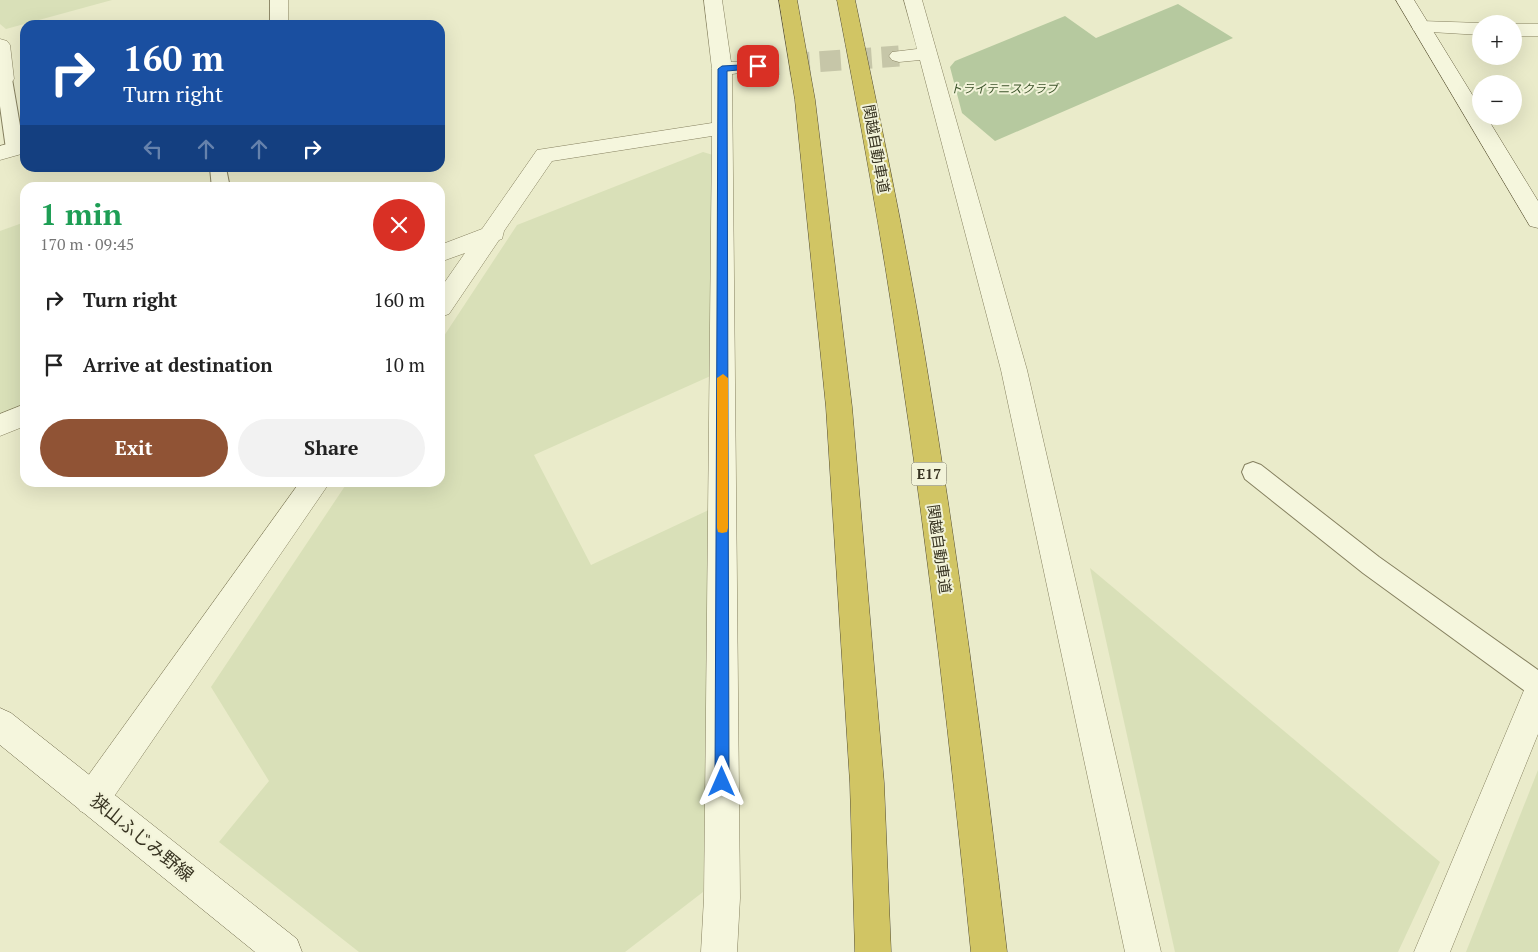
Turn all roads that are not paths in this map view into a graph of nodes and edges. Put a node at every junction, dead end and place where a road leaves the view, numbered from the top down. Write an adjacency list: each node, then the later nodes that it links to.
1 (279, 0): 7 (street)
2 (714, 0): 16 (street)
3 (788, 0): 34 (highway)
4 (846, 0): 35 (highway, 関越自動車道 / E17)
5 (913, 0): 13 (street)
6 (1405, 0): 8 (street)
7 (278, 20)
8 (1421, 27): 9 (street); 20 (street)
9 (1472, 29)
10 (1522, 30): 11 (street)
11 (1538, 30)
12 (0, 45): 17 (street)
13 (928, 54): 14 (street); 36 (street)
14 (899, 56)
15 (758, 66): 16 (street)
16 (722, 69): 18 (street)
17 (2, 79): 19 (lane)
18 (722, 128): 21 (street); 33 (street)
19 (13, 149)
20 (1538, 220)
21 (494, 233): 22 (street); 23 (street)
22 (445, 252)
23 (445, 301)
24 (20, 417): 25 (street)
25 (0, 425)
26 (1253, 472): 28 (lane)
27 (312, 487): 31 (street)
28 (1538, 685)
29 (1538, 694): 37 (street)
30 (0, 724): 31 (street, 狭山ふじみ野線)
31 (92, 799): 32 (street, 狭山ふじみ野線)
32 (284, 952)
33 (719, 952)
34 (873, 952)
35 (989, 952)
36 (1143, 952)
37 (1432, 952)

